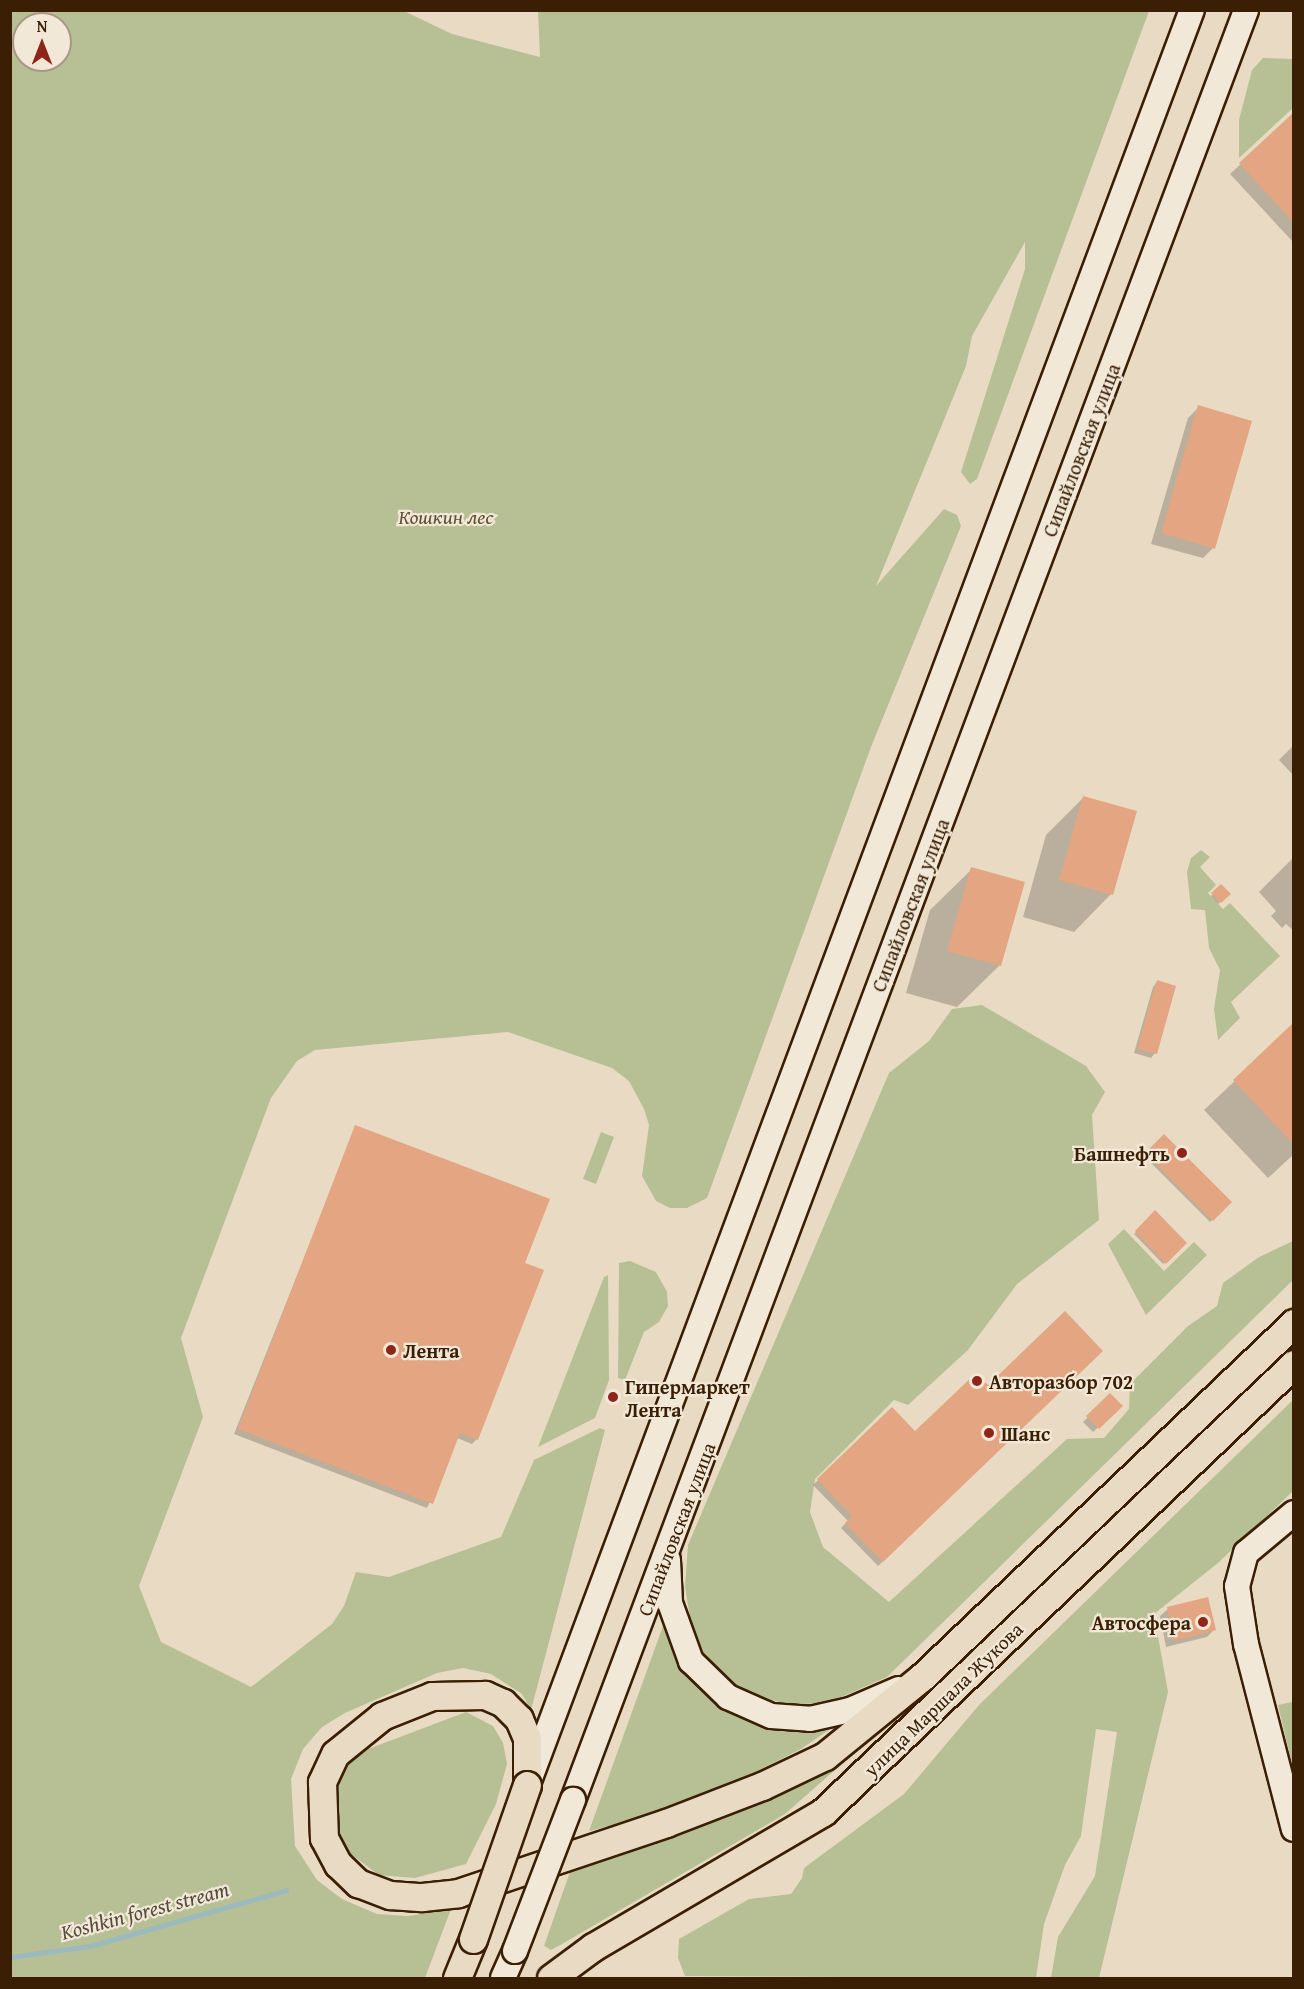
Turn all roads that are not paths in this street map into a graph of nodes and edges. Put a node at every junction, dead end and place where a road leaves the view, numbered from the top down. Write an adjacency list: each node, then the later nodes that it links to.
1 (1192, 10): 8 (main road)
2 (1246, 10): 6 (main road, Сипайловская улица)
3 (1293, 1323): 7 (main road, улица Маршала Жукова)
4 (1293, 1364): 12 (main road, улица Маршала Жукова)
5 (1293, 1513): 9 (main road)
6 (668, 1550): 7 (main road); 11 (main road, Сипайловская улица, bridge)
7 (922, 1677): 8 (main road, улица Маршала Жукова)
8 (527, 1785): 10 (main road, улица Маршала Жукова, bridge)
9 (1293, 1828)
10 (457, 1978)
11 (503, 1978)
12 (551, 1978)

